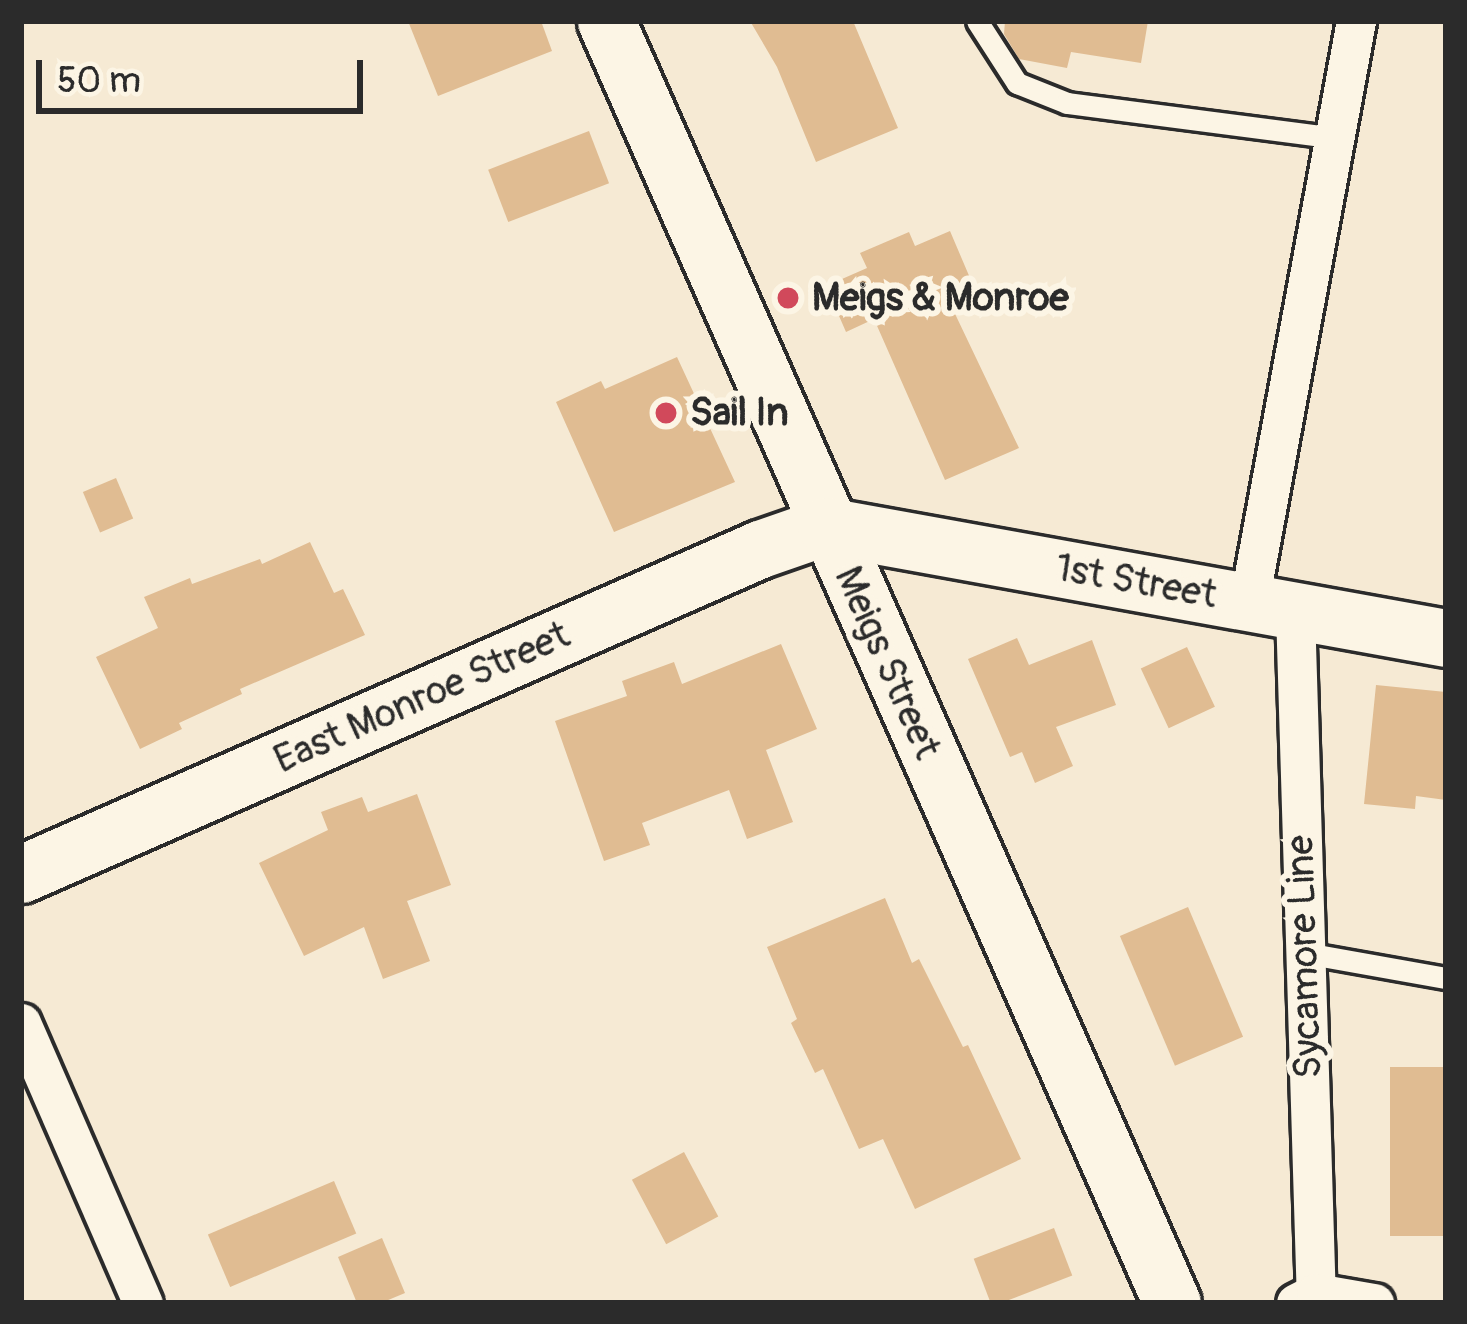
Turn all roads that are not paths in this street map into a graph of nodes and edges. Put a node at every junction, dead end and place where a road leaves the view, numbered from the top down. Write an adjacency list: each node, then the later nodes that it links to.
1 (606, 21): 5 (main road, Meigs Street)
2 (977, 21): 4 (lane)
3 (1356, 21): 4 (street, Sycamore Line)
4 (1335, 138): 6 (street, Sycamore Line)
5 (826, 526): 6 (main road, 1st Street); 8 (main road, East Monroe Street); 14 (main road, Meigs Street)
6 (1272, 607): 7 (main road, 1st Street); 9 (street, Sycamore Line)
7 (1446, 638)
8 (21, 874)
9 (1305, 953): 10 (lane); 12 (street, Sycamore Line)
10 (1446, 978)
11 (21, 1023): 13 (street)
12 (1309, 1300): 15 (street)
13 (143, 1303)
14 (1172, 1303)
15 (1374, 1303)

